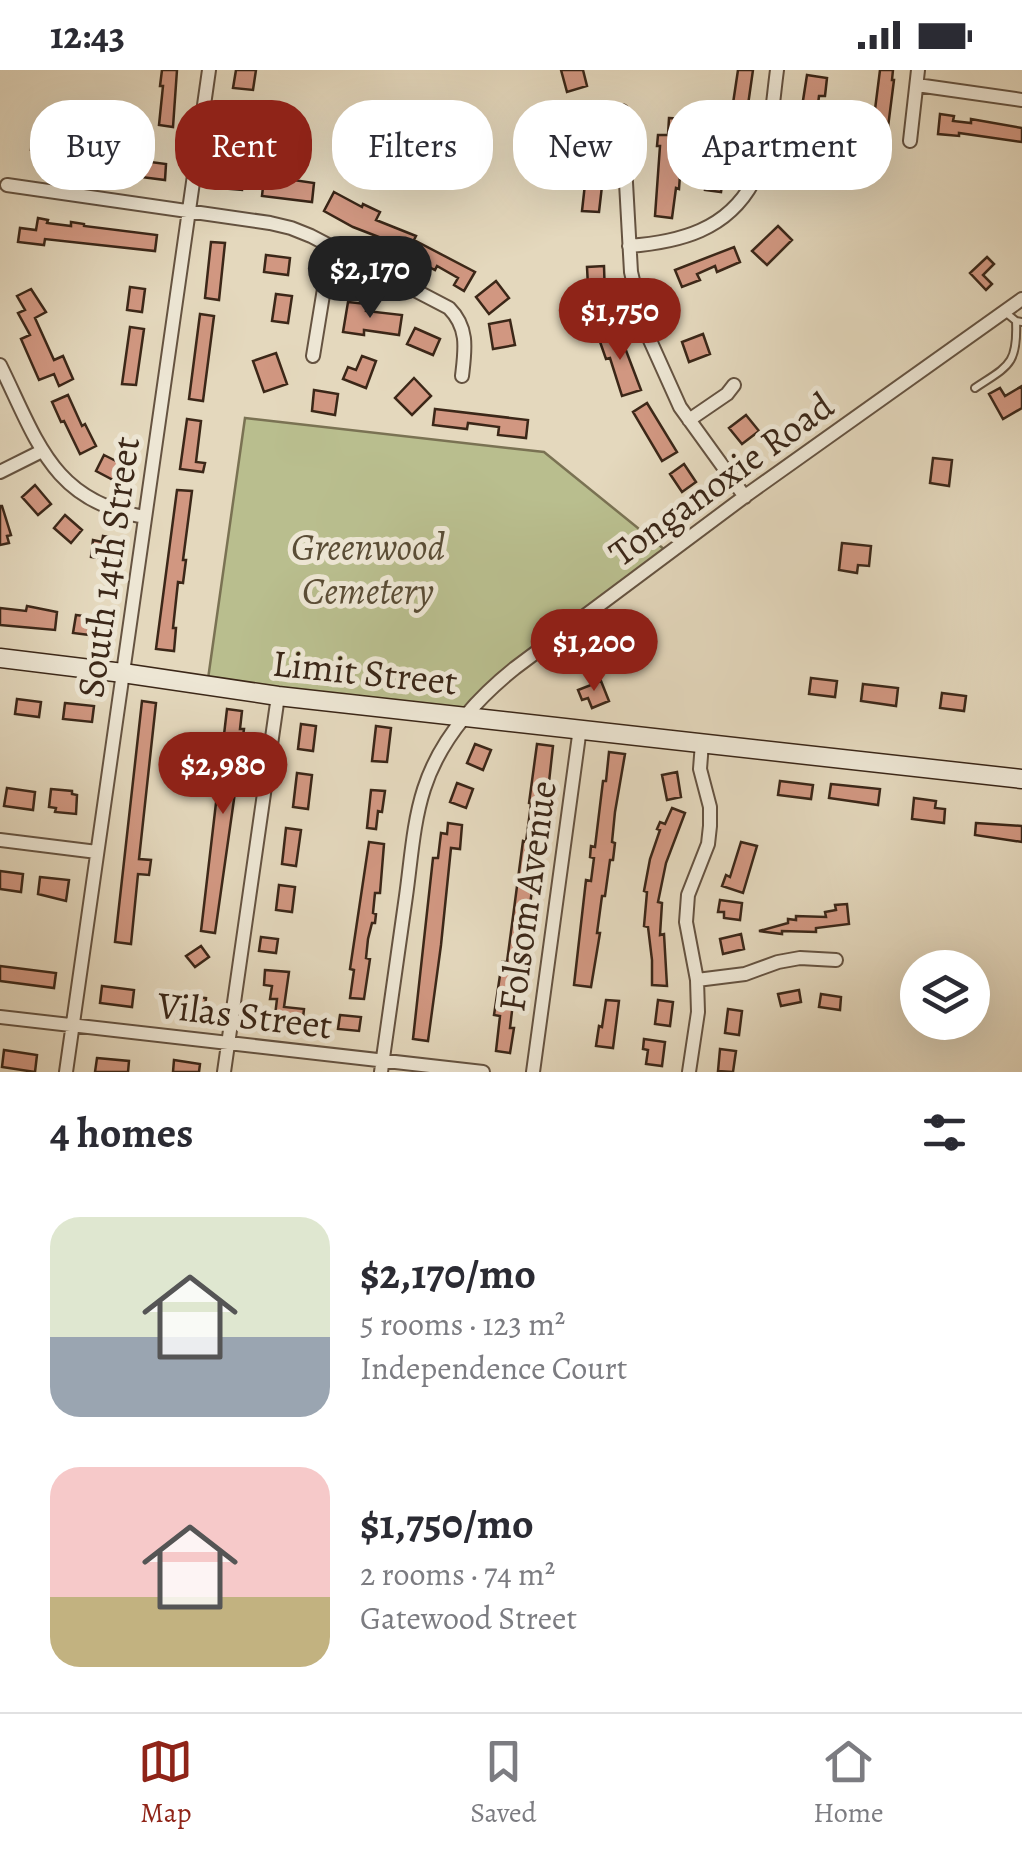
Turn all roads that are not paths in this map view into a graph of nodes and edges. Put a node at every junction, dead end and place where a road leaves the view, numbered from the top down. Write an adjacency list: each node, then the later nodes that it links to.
1 (210, 70): 8 (street, South 14th Street)
2 (777, 70): 10 (street)
3 (918, 77): 4 (street); 5 (street)
4 (1022, 100)
5 (910, 141)
6 (7, 185): 8 (street)
7 (626, 190): 10 (street)
8 (188, 213): 9 (street); 22 (street, South 14th Street)
9 (331, 246): 13 (street); 15 (street)
10 (629, 246): 18 (street)
11 (1022, 299): 12 (street, Tonganoxie Road)
12 (1014, 318): 17 (lane); 21 (street, Tonganoxie Road)
13 (313, 356)
14 (0, 366): 19 (street)
15 (462, 376)
16 (734, 385): 18 (street)
17 (975, 388)
18 (689, 420): 21 (street)
19 (42, 451): 20 (street); 22 (street)
20 (0, 472)
21 (744, 497): 26 (street, Tonganoxie Road)
22 (145, 518): 24 (street, South 14th Street)
23 (0, 658): 24 (street, Limit Street)
24 (123, 673): 25 (street, Limit Street); 31 (street, South 14th Street)
25 (278, 696): 26 (street, Limit Street); 36 (street)
26 (463, 716): 27 (street, Limit Street); 37 (street, Tonganoxie Road)
27 (580, 728): 28 (street, Limit Street); 41 (street, Folsom Avenue)
28 (702, 744): 29 (street, Limit Street); 33 (street)
29 (1022, 778)
30 (0, 840): 31 (street)
31 (97, 852): 35 (street, South 14th Street)
32 (836, 960): 33 (street)
33 (697, 980): 42 (street)
34 (0, 1016): 35 (street, Vilas Street)
35 (72, 1026): 36 (street, Vilas Street); 38 (street, South 14th Street)
36 (228, 1043): 37 (street, Vilas Street); 39 (street)
37 (382, 1067): 40 (street, Vilas Street)
38 (66, 1072)
39 (224, 1072)
40 (483, 1072)
41 (533, 1072)
42 (689, 1072)

